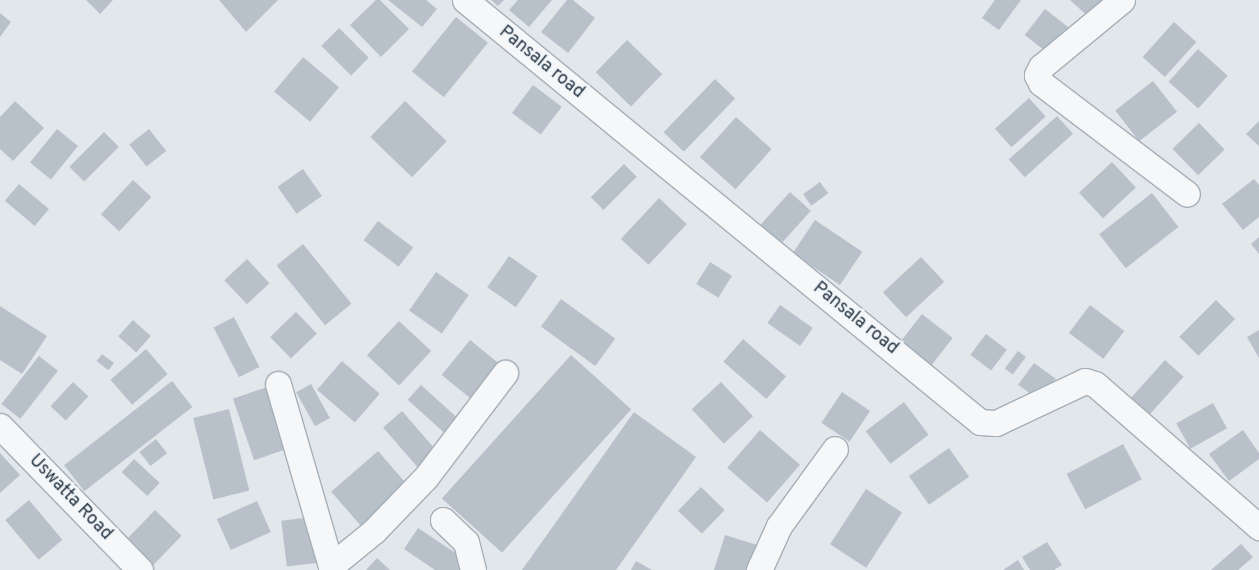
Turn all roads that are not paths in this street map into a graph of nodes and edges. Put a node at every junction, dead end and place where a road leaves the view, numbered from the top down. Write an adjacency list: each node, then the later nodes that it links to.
1 (465, 0): 9 (street, Pansala road)
2 (1122, 0): 3 (street)
3 (1187, 194)
4 (505, 373): 10 (street)
5 (278, 384): 10 (street)
6 (0, 426): 11 (street, Uswatta Road)
7 (836, 449): 13 (street)
8 (443, 520): 12 (street)
9 (1259, 527)
10 (331, 568)
11 (140, 570)
12 (473, 570)
13 (759, 570)

